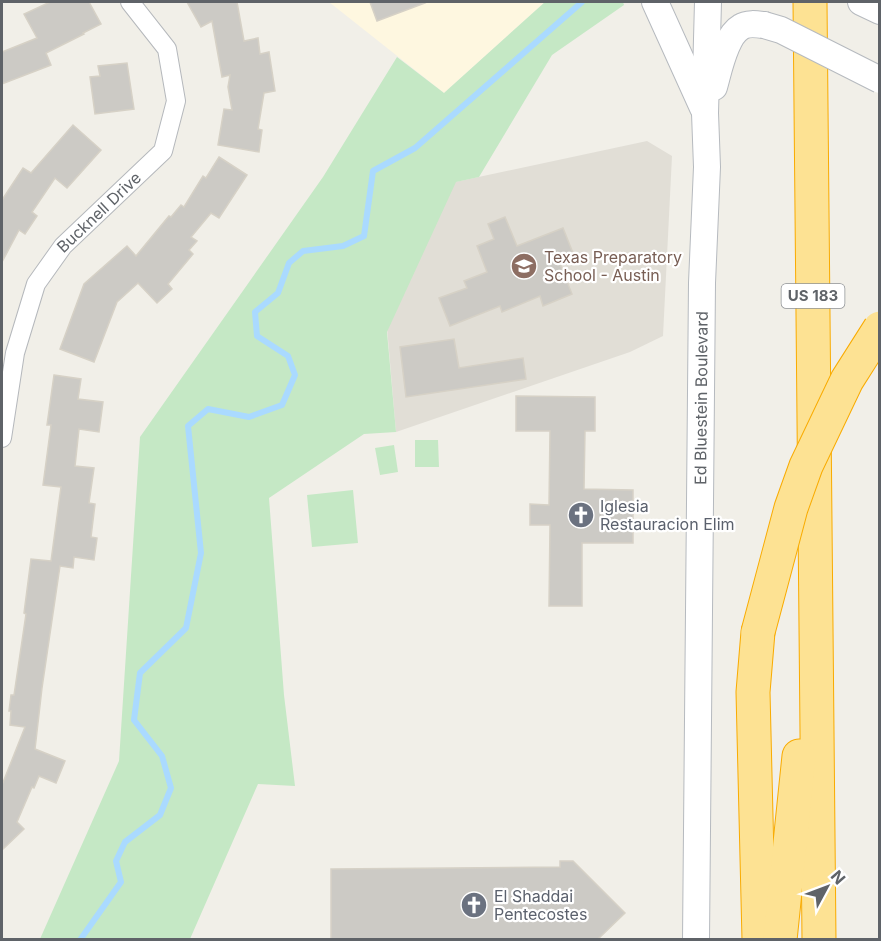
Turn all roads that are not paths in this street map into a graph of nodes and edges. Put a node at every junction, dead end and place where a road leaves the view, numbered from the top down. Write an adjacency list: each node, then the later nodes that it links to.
1 (130, 2): 10 (street, Bucknell Drive)
2 (655, 2): 8 (main road)
3 (708, 2): 8 (main road, Ed Bluestein Boulevard)
4 (810, 2): 11 (highway, US 183)
5 (861, 2): 6 (main road)
6 (879, 11)
7 (879, 80): 8 (main road, bridge)
8 (705, 112): 12 (main road, Ed Bluestein Boulevard)
9 (879, 328): 13 (highway, bridge)
10 (2, 438)
11 (816, 591): 14 (highway); 15 (highway, US 183)
12 (696, 939)
13 (759, 939)
14 (780, 939)
15 (819, 939)

